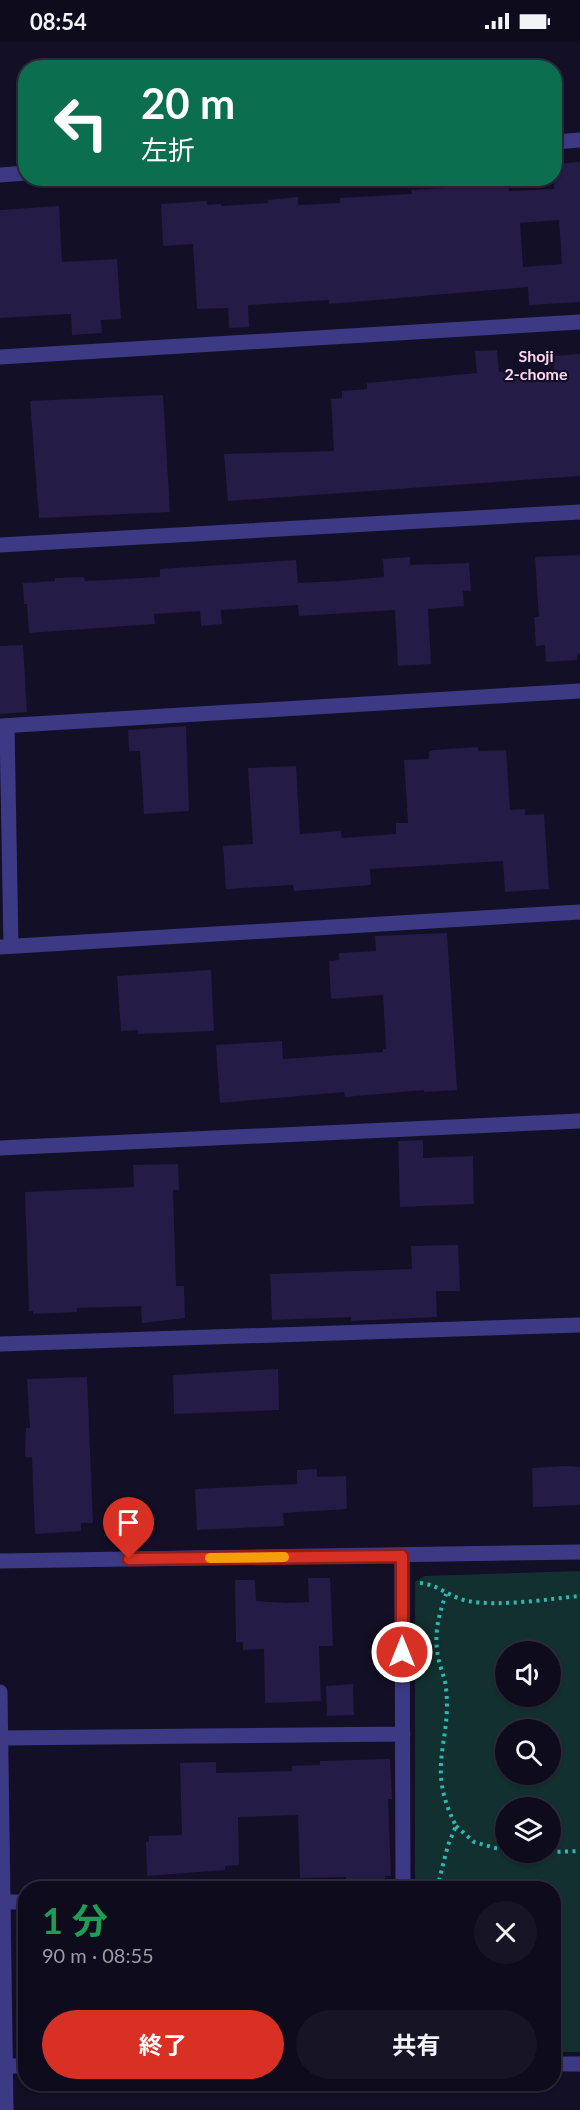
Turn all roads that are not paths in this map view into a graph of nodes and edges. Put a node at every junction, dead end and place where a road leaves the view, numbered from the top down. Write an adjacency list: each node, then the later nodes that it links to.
1 (580, 140): 2 (street)
2 (562, 141)
3 (18, 174): 4 (street)
4 (0, 175)
5 (580, 322): 6 (street)
6 (0, 357)
7 (580, 512): 8 (street)
8 (0, 545)
9 (580, 692): 10 (street)
10 (4, 726): 12 (street)
11 (580, 912): 12 (street)
12 (5, 946)
13 (580, 1121): 14 (street)
14 (0, 1148)
15 (580, 1325): 16 (street)
16 (0, 1344)
17 (580, 1552): 18 (street)
18 (402, 1556): 19 (street); 21 (street)
19 (0, 1561)
20 (0, 1692): 22 (street)
21 (403, 1734): 22 (street); 23 (street)
22 (1, 1738): 24 (street)
23 (403, 1881)
24 (3, 1902): 25 (street); 28 (street)
25 (18, 1902)
26 (561, 2064): 27 (street)
27 (580, 2064)
28 (5, 2066): 29 (street); 30 (street)
29 (18, 2066)
30 (6, 2110)

